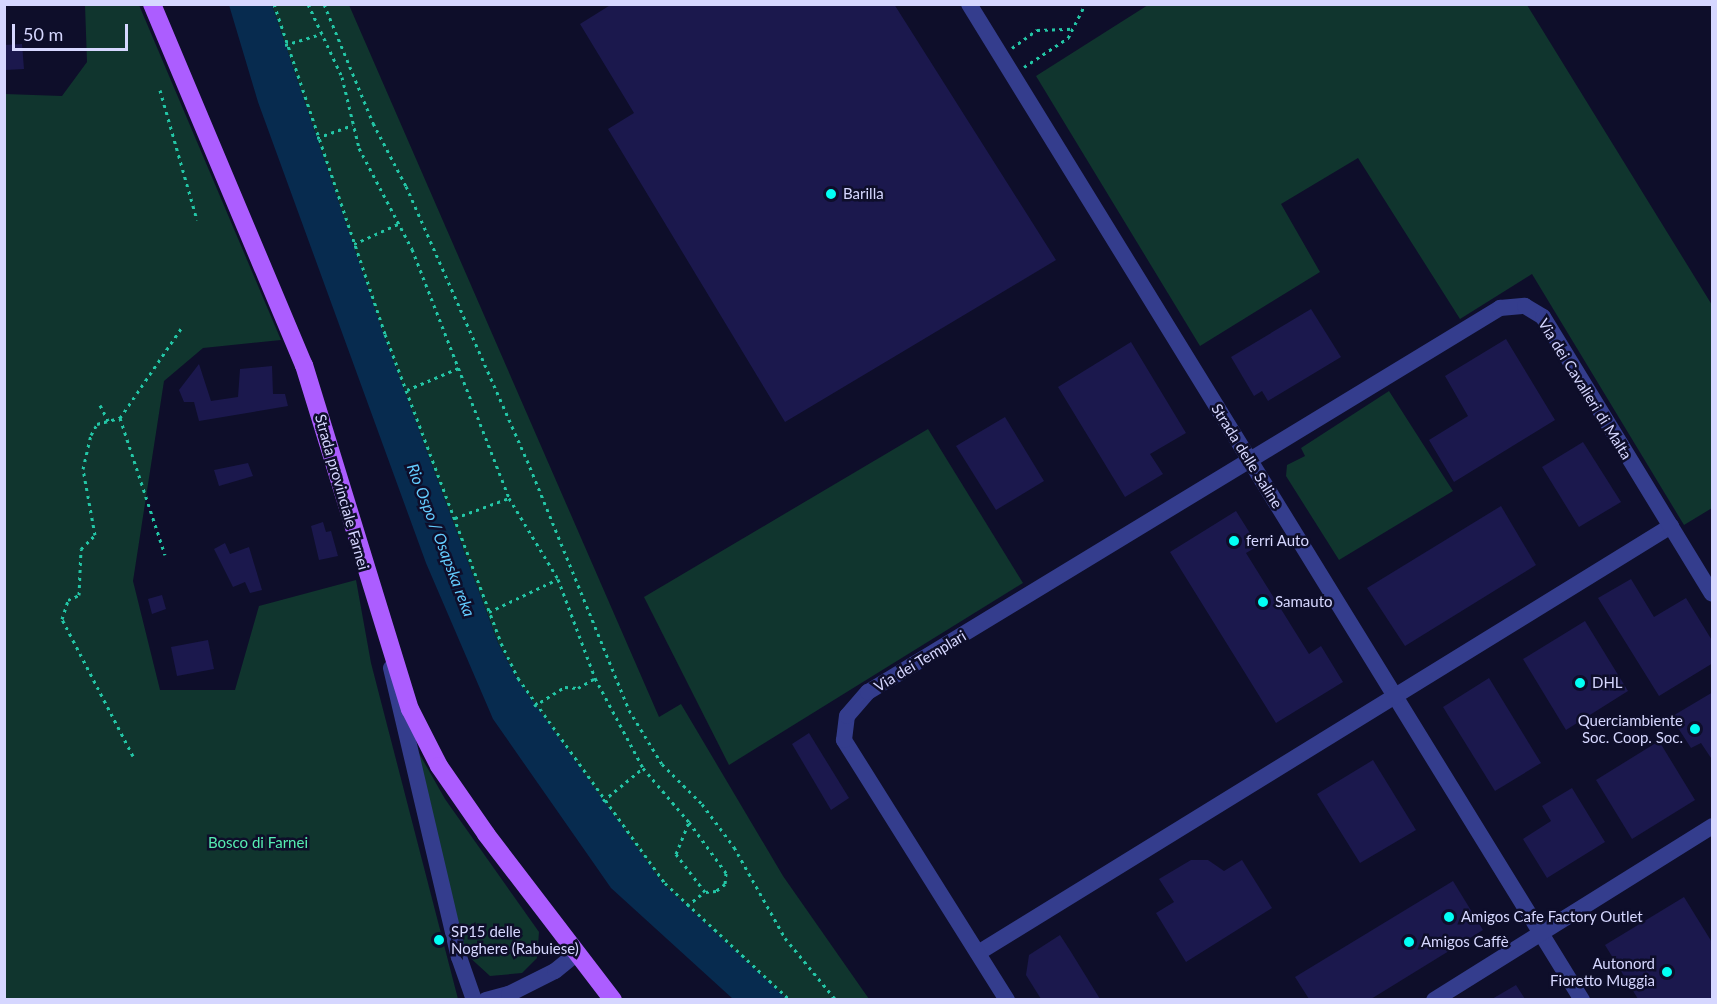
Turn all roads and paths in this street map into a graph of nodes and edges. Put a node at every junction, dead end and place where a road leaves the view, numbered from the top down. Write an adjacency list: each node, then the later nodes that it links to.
1 (152, 4): 34 (main road, Strada provinciale Farnei)
2 (274, 4): 11 (path)
3 (309, 4): 10 (path)
4 (324, 4): 52 (path)
5 (969, 4): 12 (street, Strada delle Saline)
6 (1084, 4): 9 (path)
7 (1117, 4): 8 (path)
8 (1123, 4)
9 (1073, 29): 12 (path); 13 (path)
10 (321, 34): 11 (path); 15 (path)
11 (285, 45): 16 (path)
12 (1000, 54): 13 (street, Strada delle Saline)
13 (1012, 74): 26 (street, Strada delle Saline)
14 (160, 90): 17 (path)
15 (353, 125): 16 (path); 18 (path)
16 (317, 138): 19 (path)
17 (196, 220)
18 (398, 224): 19 (path); 21 (path)
19 (354, 244): 22 (path)
20 (182, 327): 24 (path)
21 (461, 367): 22 (path); 27 (path)
22 (407, 390): 28 (path)
23 (100, 405): 25 (path)
24 (120, 418): 25 (path); 30 (path)
25 (108, 421): 38 (path)
26 (1250, 460): 29 (street, Via dei Cavalieri di Malta); 36 (street, Strada delle Saline); 47 (street, Via dei Templari)
27 (509, 498): 28 (path); 31 (path)
28 (455, 518): 33 (path)
29 (1671, 526): 32 (street, Via dei Cavalieri di Malta); 36 (street)
30 (165, 555)
31 (558, 579): 33 (path); 35 (path)
32 (1713, 594)
33 (489, 612): 37 (path)
34 (385, 638): 46 (main road, Strada provinciale Farnei); 48 (street)
35 (595, 678): 37 (path); 39 (path)
36 (1395, 696): 45 (street, Strada delle Saline); 47 (street)
37 (534, 706): 40 (path)
38 (133, 756)
39 (643, 768): 40 (path); 41 (path)
40 (603, 801): 44 (path)
41 (689, 822): 43 (path); 43 (path)
42 (1713, 826): 45 (street)
43 (705, 892): 44 (path)
44 (687, 906): 51 (path)
45 (1541, 934): 54 (street); 55 (street, Strada delle Saline)
46 (577, 953): 49 (street); 50 (main road, Strada provinciale Farnei)
47 (978, 953): 53 (street, Via dei Templari)
48 (474, 999)
49 (486, 999)
50 (613, 999)
51 (790, 999)
52 (836, 999)
53 (1007, 999)
54 (1434, 999)
55 (1582, 999)

